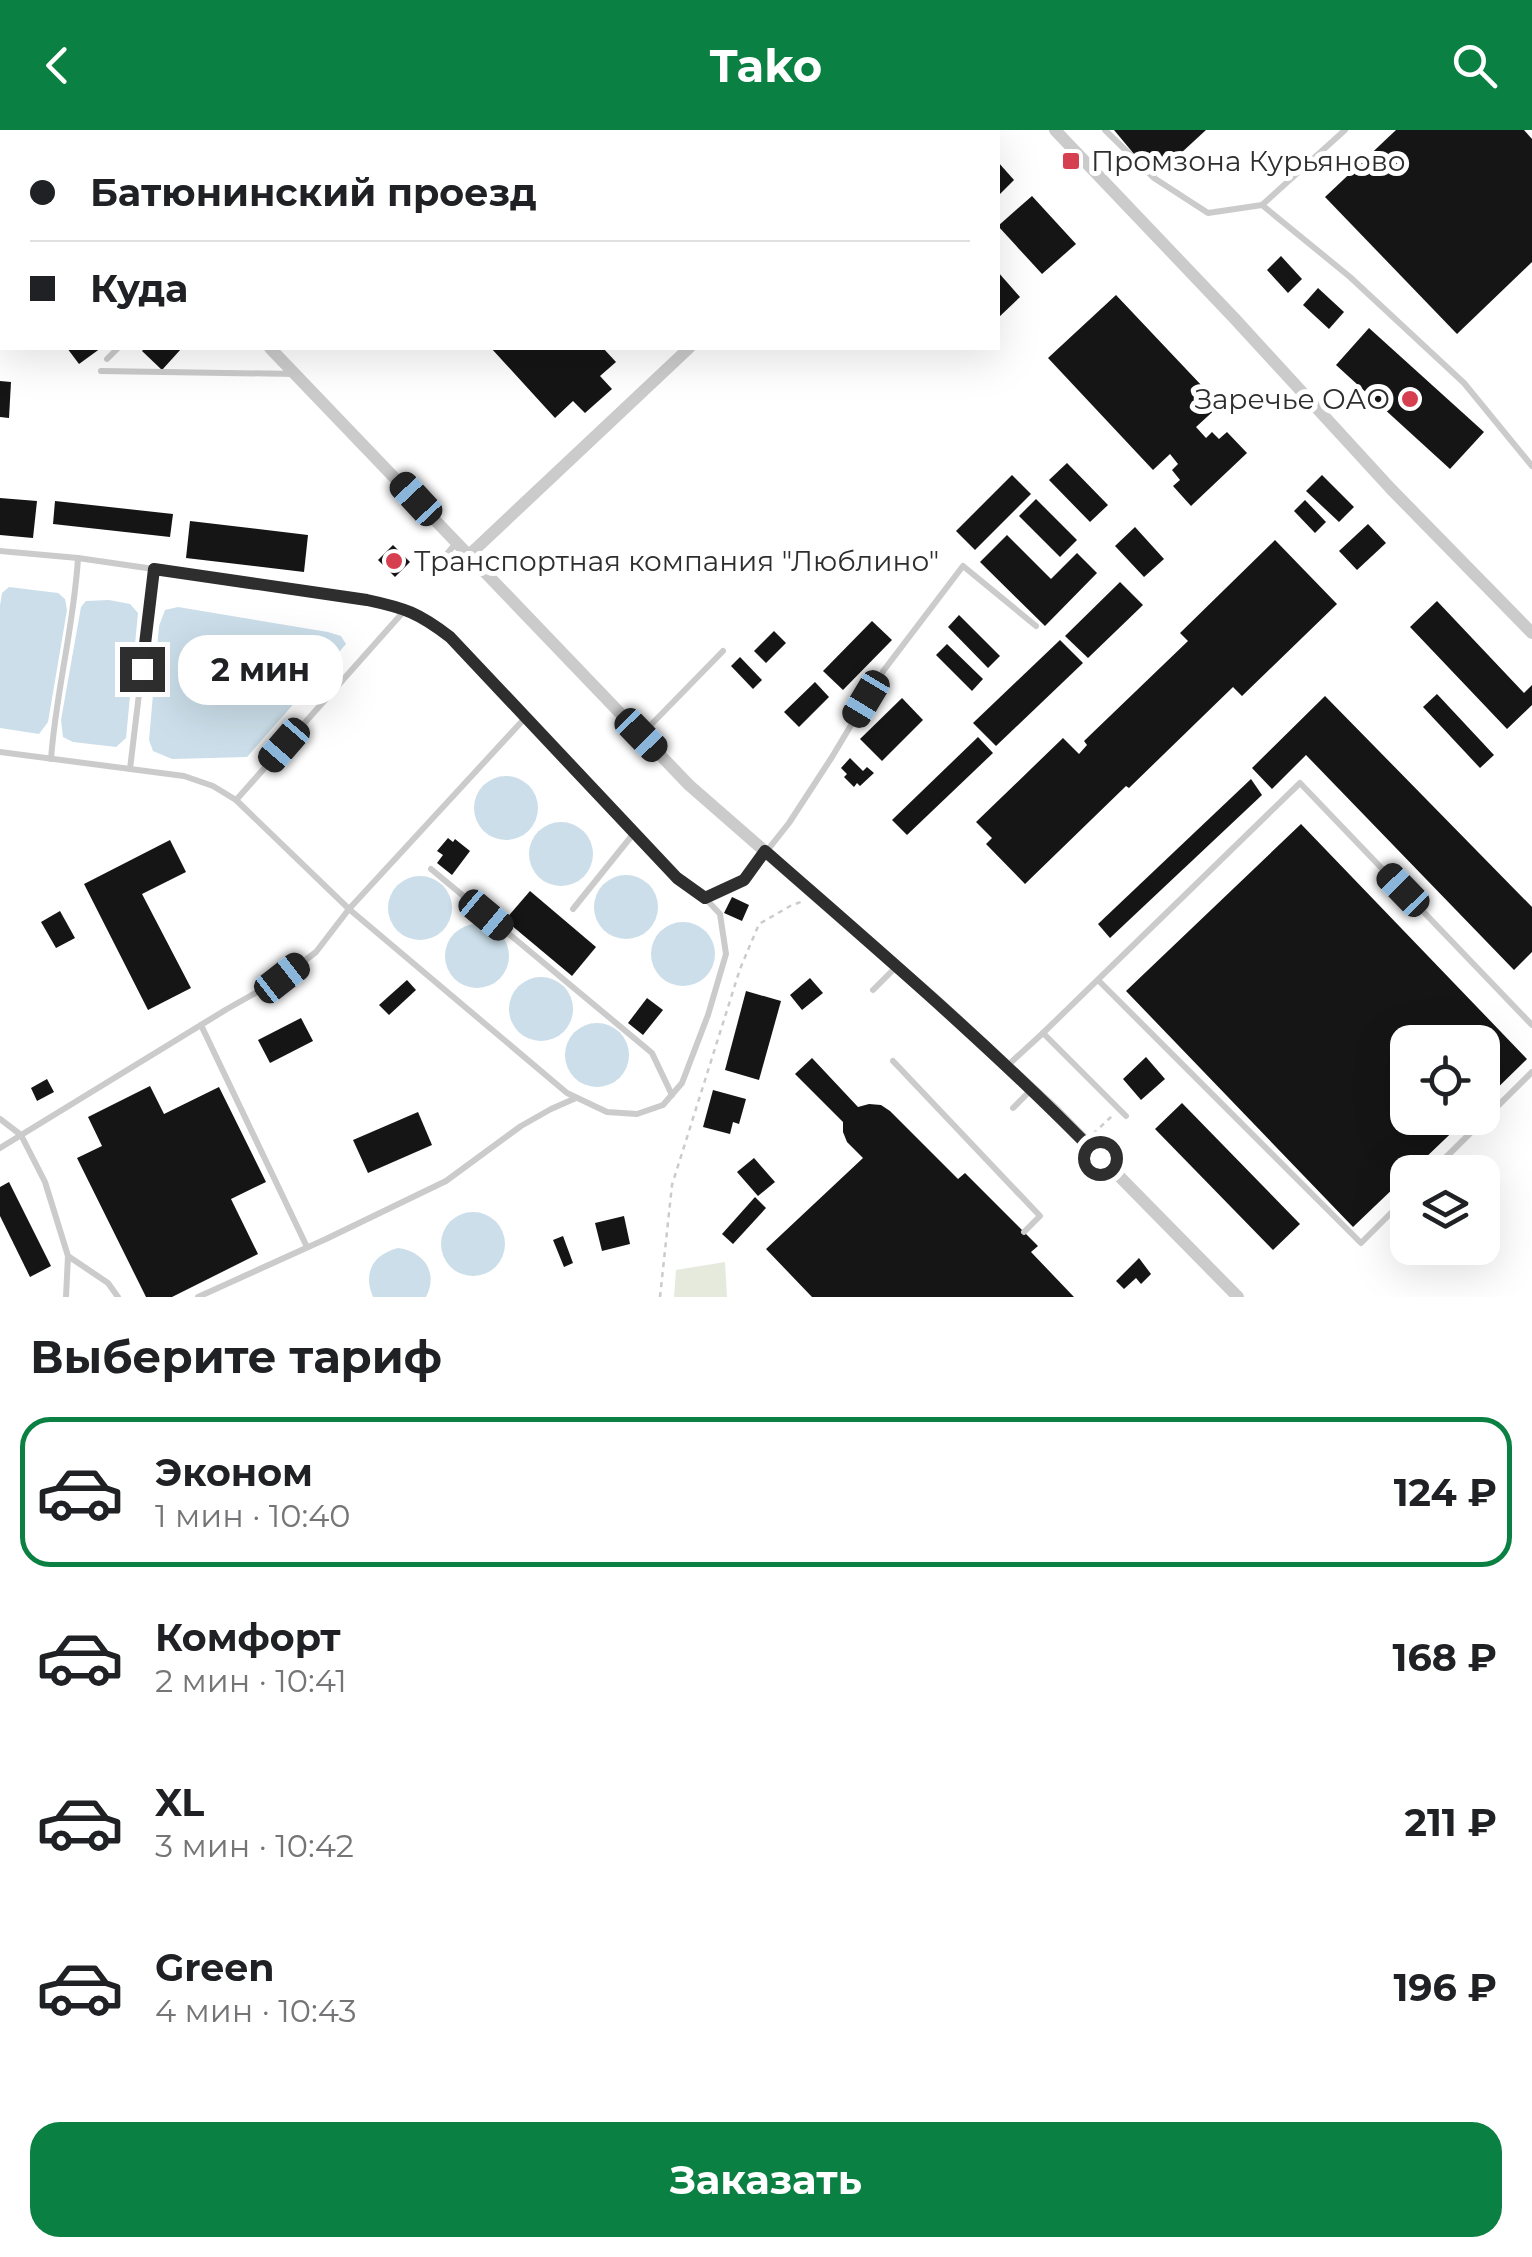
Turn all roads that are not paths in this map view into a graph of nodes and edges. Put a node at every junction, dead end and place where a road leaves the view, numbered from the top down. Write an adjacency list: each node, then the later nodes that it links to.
1 (1056, 130): 20 (street)
2 (1105, 130): 4 (lane)
3 (1345, 130): 4 (lane)
4 (1262, 205): 11 (lane)
5 (116, 350): 8 (lane)
6 (272, 350): 10 (street)
7 (688, 350): 14 (street)
8 (107, 359)
9 (101, 371): 10 (lane)
10 (296, 374): 12 (street)
11 (1532, 466)
12 (457, 542): 14 (street); 16 (lane)
13 (0, 551): 15 (lane)
14 (469, 555): 23 (street)
15 (78, 558): 17 (lane); 25 (lane)
16 (442, 560)
17 (154, 569): 18 (lane); 26 (lane)
18 (405, 610): 22 (lane); 27 (lane)
19 (1036, 626): 29 (lane)
20 (1532, 633)
21 (723, 651): 23 (lane)
22 (525, 718): 28 (lane); 32 (lane)
23 (641, 735): 29 (street)
24 (0, 752): 25 (lane)
25 (51, 758): 26 (lane)
26 (130, 769): 27 (lane)
27 (236, 800): 32 (lane)
28 (634, 833): 31 (lane); 33 (lane)
29 (765, 851): 31 (lane); 34 (street)
30 (431, 869): 44 (lane)
31 (705, 898): 44 (lane)
32 (350, 909): 37 (lane); 45 (lane)
33 (573, 909)
34 (897, 966): 36 (lane); 41 (street)
35 (1098, 980): 38 (lane); 39 (lane); 52 (lane)
36 (873, 990)
37 (201, 1025): 49 (lane); 54 (lane)
38 (1532, 1025)
39 (1043, 1033): 41 (lane); 47 (lane)
40 (893, 1061): 53 (lane)
41 (1006, 1066): 43 (street)
42 (1532, 1072): 51 (lane)
43 (1032, 1090): 46 (lane); 56 (street)
44 (672, 1095): 45 (lane)
45 (577, 1098): 54 (lane)
46 (1013, 1108)
47 (1126, 1116)
48 (0, 1119): 49 (lane)
49 (21, 1135): 50 (lane); 55 (lane)
50 (0, 1148)
51 (1448, 1155)
52 (1390, 1214)
53 (1024, 1232)
54 (307, 1247): 59 (lane)
55 (68, 1256): 57 (lane); 58 (lane)
56 (1229, 1294)
57 (66, 1297)
58 (118, 1297)
59 (198, 1297)

